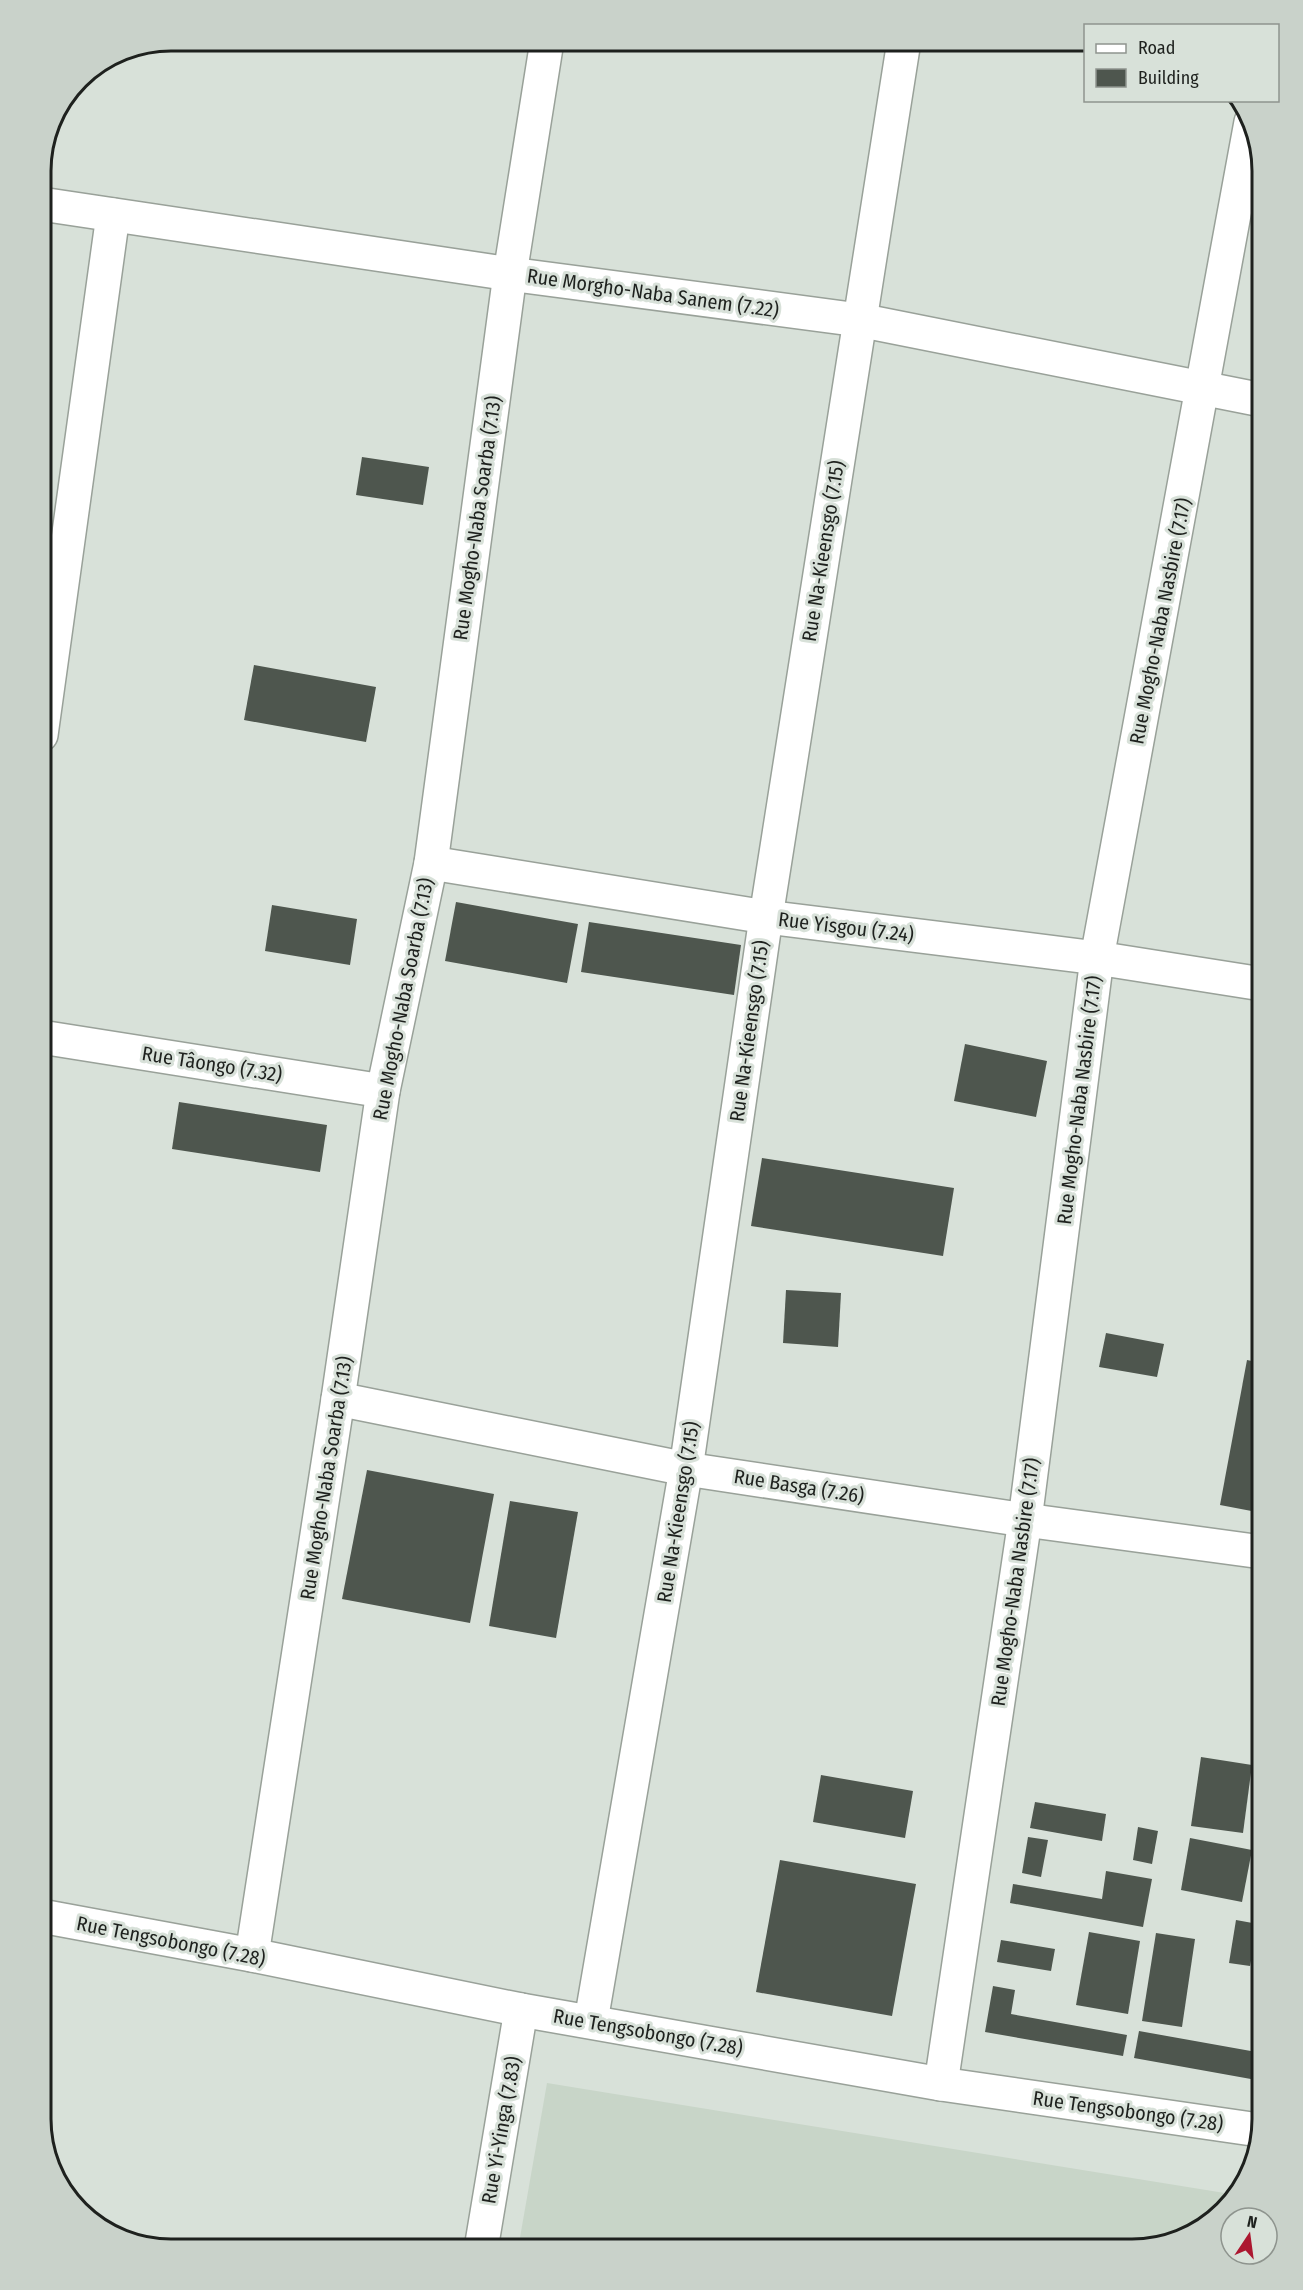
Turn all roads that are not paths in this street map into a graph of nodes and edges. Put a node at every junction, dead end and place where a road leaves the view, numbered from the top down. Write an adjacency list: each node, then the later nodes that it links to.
1 (545, 51): 6 (street, Rue Mogho-Naba Soarba (7.13))
2 (902, 51): 7 (street, Rue Na-Kieensgo (7.15))
3 (1248, 140): 8 (street, Rue Mogho-Naba Nasbire (7.17))
4 (51, 206): 5 (street, Rue Morgho-Naba Sanem (7.22))
5 (113, 215): 6 (street, Rue Morgho-Naba Sanem (7.22)); 10 (street)
6 (510, 274): 7 (street, Rue Morgho-Naba Sanem (7.22)); 11 (street, Rue Mogho-Naba Soarba (7.13))
7 (858, 320): 8 (street, Rue Morgho-Naba Sanem (7.22)); 12 (street, Rue Na-Kieensgo (7.15))
8 (1203, 389): 9 (street, Rue Morgho-Naba Sanem (7.22)); 13 (street, Rue Mogho-Naba Nasbire (7.17))
9 (1252, 398)
10 (51, 663)
11 (430, 863): 12 (street, Rue Yisgou (7.24)); 16 (street, Rue Mogho-Naba Soarba (7.13))
12 (766, 917): 13 (street, Rue Yisgou (7.24)); 18 (street, Rue Na-Kieensgo (7.15))
13 (1097, 958): 14 (street, Rue Yisgou (7.24)); 19 (street, Rue Mogho-Naba Nasbire (7.17))
14 (1252, 982)
15 (51, 1039): 16 (street, Rue Tâongo (7.32))
16 (382, 1091): 17 (street, Rue Mogho-Naba Soarba (7.13))
17 (338, 1399): 18 (street, Rue Basga (7.26)); 22 (street, Rue Mogho-Naba Soarba (7.13))
18 (686, 1469): 19 (street, Rue Basga (7.26)); 24 (street, Rue Na-Kieensgo (7.15))
19 (1024, 1520): 20 (street, Rue Basga (7.26)); 25 (street, Rue Mogho-Naba Nasbire (7.17))
20 (1252, 1551)
21 (51, 1918): 22 (street, Rue Tengsobongo (7.28))
22 (252, 1955): 23 (street, Rue Tengsobongo (7.28))
23 (521, 2010): 24 (street, Rue Tengsobongo (7.28)); 27 (street, Rue Yi-Yinga (7.83))
24 (591, 2021): 25 (street, Rue Tengsobongo (7.28))
25 (941, 2084): 26 (street, Rue Tengsobongo (7.28))
26 (1251, 2129)
27 (482, 2239)

